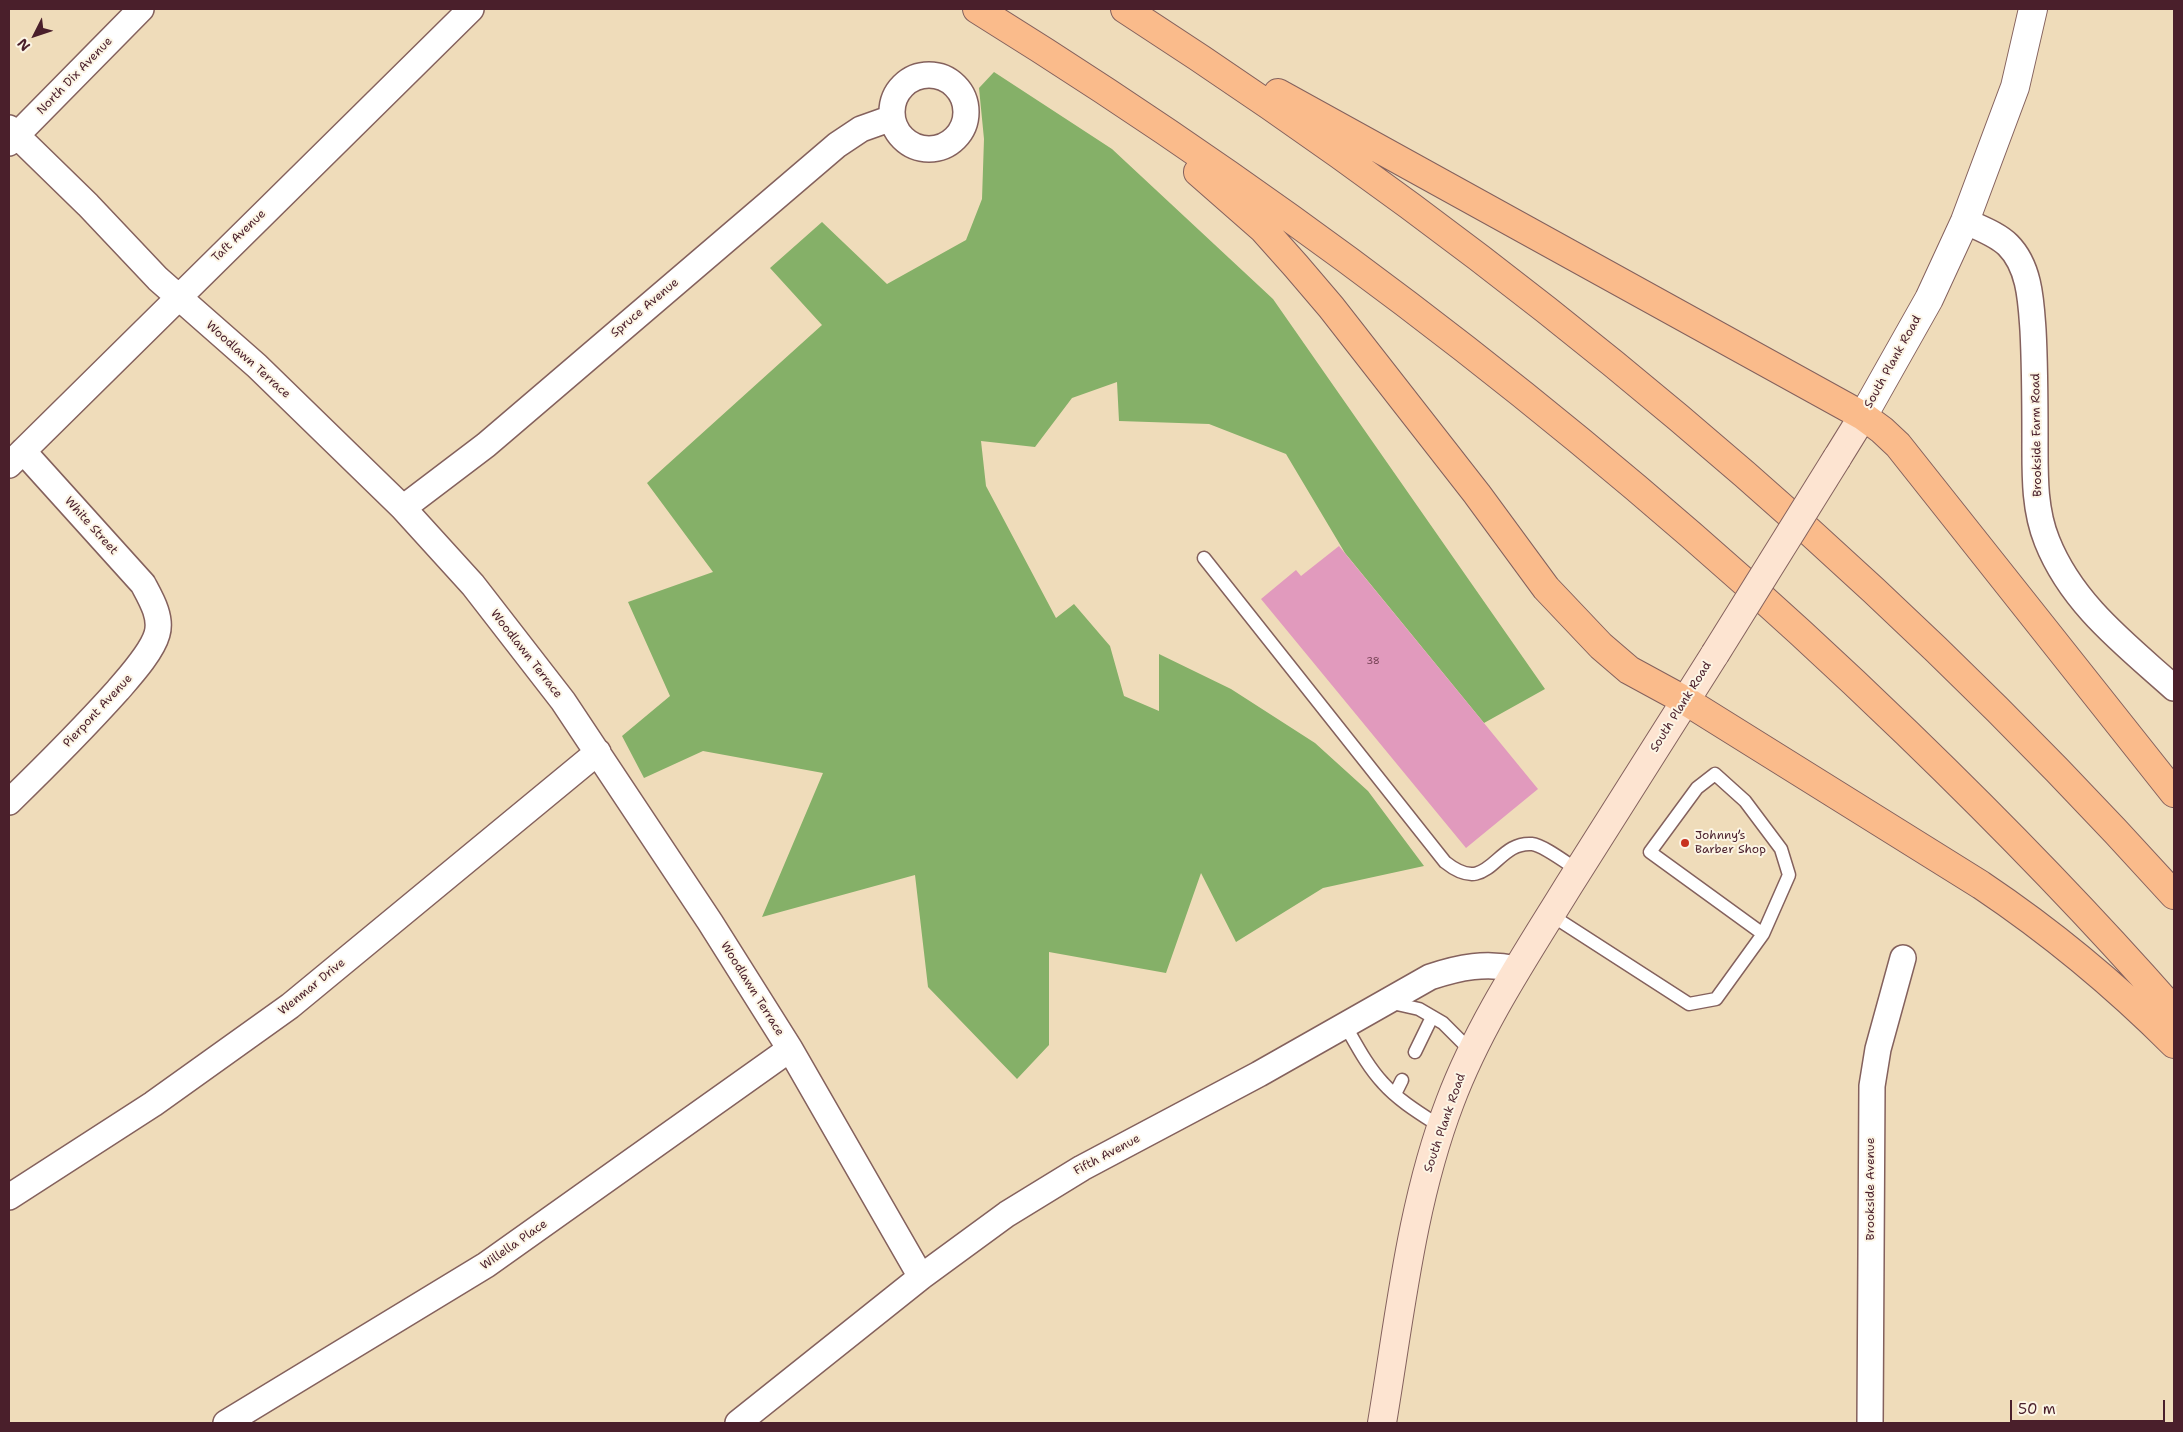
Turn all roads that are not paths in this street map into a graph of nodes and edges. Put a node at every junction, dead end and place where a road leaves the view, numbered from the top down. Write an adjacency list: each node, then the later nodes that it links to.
1 (141, 9): 9 (street, North Dix Avenue)
2 (471, 9): 11 (street, Taft Avenue)
3 (977, 9): 7 (highway)
4 (1124, 9): 23 (highway)
5 (1128, 9): 12 (highway)
6 (2033, 9): 10 (street, South Plank Road)
7 (1055, 57): 18 (highway); 29 (highway)
8 (892, 118): 14 (street, Spruce Avenue)
9 (11, 136): 11 (street, Woodlawn Terrace)
10 (1965, 221): 12 (street, South Plank Road); 17 (street, Brookside Farm Road)
11 (178, 296): 13 (street, Taft Avenue); 14 (street, Woodlawn Terrace)
12 (1863, 416): 18 (main road, South Plank Road, bridge); 20 (highway)
13 (16, 458): 16 (street, White Street)
14 (403, 508): 19 (street, Woodlawn Terrace)
15 (1204, 558): 22 (lane)
16 (154, 605): 21 (street, Pierpont Avenue)
17 (2174, 688)
18 (1686, 701): 22 (main road, South Plank Road); 32 (highway)
19 (598, 752): 33 (street, Woodlawn Terrace); 39 (street, Wenmar Drive)
20 (2174, 793)
21 (9, 802)
22 (1579, 871): 24 (main road, South Plank Road)
23 (2174, 895)
24 (1551, 915): 25 (lane); 27 (main road, South Plank Road)
25 (1762, 934): 25 (lane)
26 (1903, 958): 44 (street, Brookside Avenue)
27 (1517, 969): 28 (street, Fifth Avenue); 35 (main road, South Plank Road)
28 (1386, 1001): 30 (lane); 31 (street, Fifth Avenue)
29 (2174, 1011)
30 (1432, 1017): 34 (lane); 35 (lane)
31 (1345, 1025): 37 (lane); 40 (street, Fifth Avenue)
32 (2174, 1044)
33 (790, 1049): 40 (street, Woodlawn Terrace); 41 (street, Willella Place)
34 (1415, 1052)
35 (1472, 1052): 38 (main road, South Plank Road)
36 (1402, 1080): 37 (lane)
37 (1395, 1094): 38 (lane)
38 (1441, 1128): 43 (main road, South Plank Road)
39 (9, 1197)
40 (921, 1277): 42 (street, Fifth Avenue)
41 (226, 1423)
42 (738, 1423)
43 (1382, 1423)
44 (1870, 1423)

